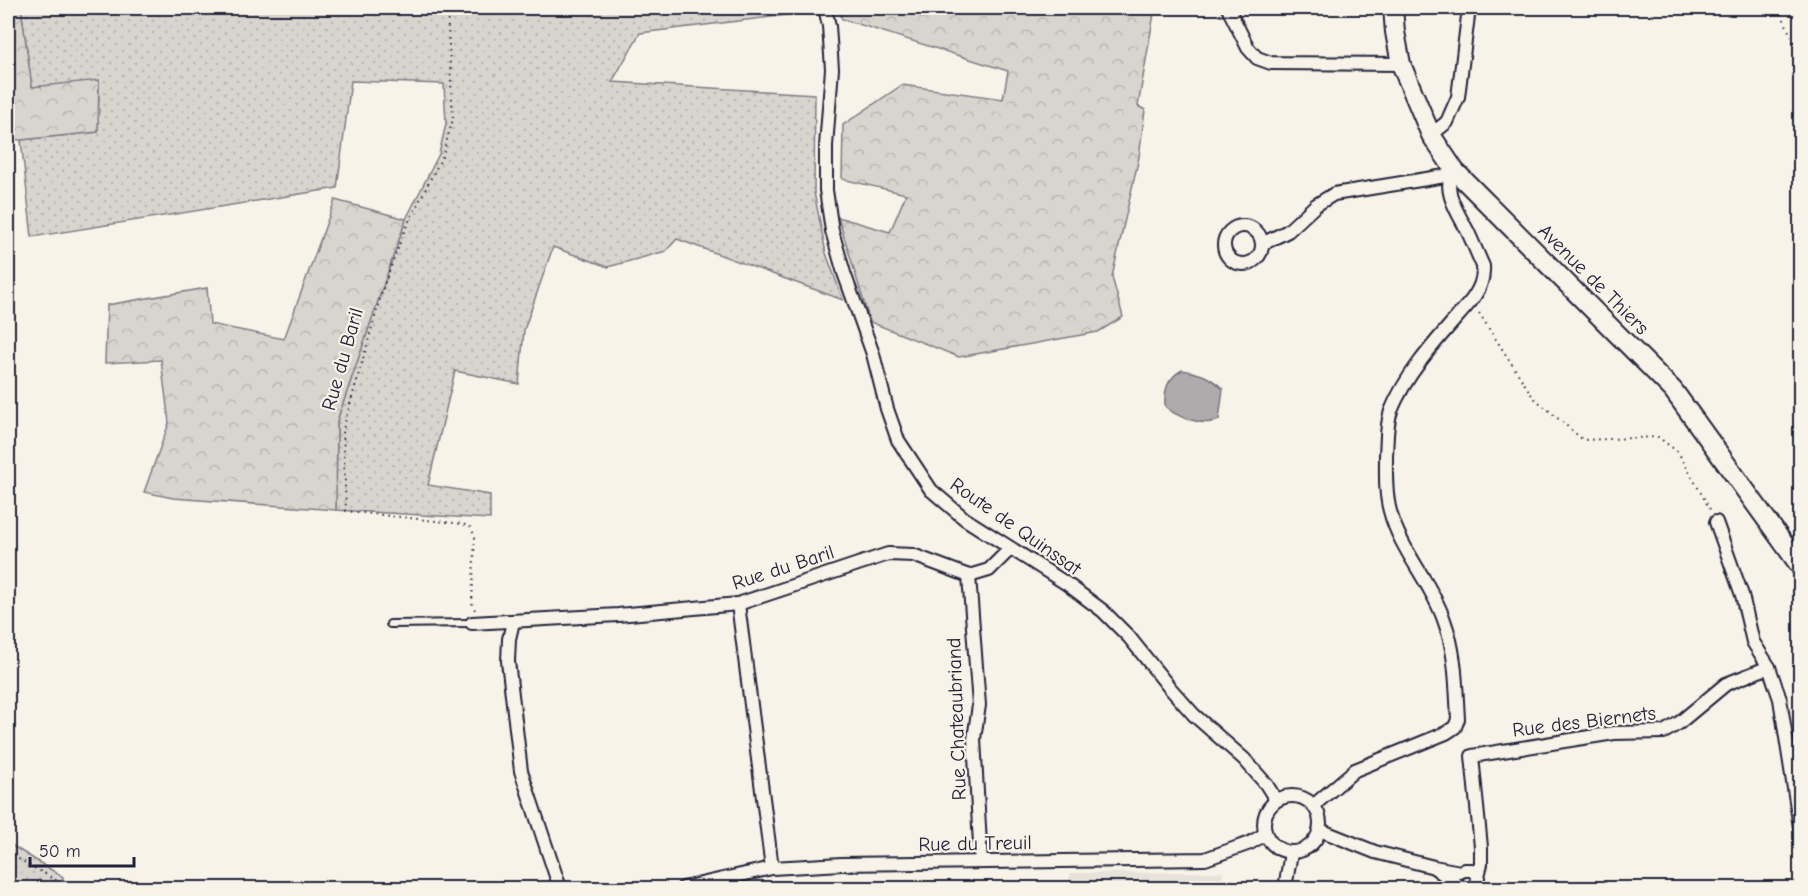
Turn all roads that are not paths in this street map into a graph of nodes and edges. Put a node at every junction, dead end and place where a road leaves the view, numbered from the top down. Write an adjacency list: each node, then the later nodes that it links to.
1 (825, 8): 10 (street, Route de Quinssat)
2 (1228, 8): 5 (street)
3 (1393, 8): 5 (main road, Avenue de Thiers)
4 (1468, 8): 6 (street)
5 (1401, 64): 6 (main road, Avenue de Thiers)
6 (1431, 135): 7 (main road, Avenue de Thiers)
7 (1453, 173): 8 (street); 11 (main road, Avenue de Thiers); 19 (street)
8 (1262, 244)
9 (1716, 522): 17 (street)
10 (1010, 549): 12 (street); 18 (street, Route de Quinssat)
11 (1800, 566)
12 (969, 576): 13 (street, Rue du Baril); 25 (street, Rue Chateaubriand)
13 (738, 604): 14 (street, Rue du Baril); 26 (street)
14 (513, 622): 15 (street, Rue du Baril); 30 (street)
15 (477, 623): 16 (lane)
16 (390, 624)
17 (1770, 667): 20 (street); 23 (street, Rue des Biernets)
18 (1276, 800): 19 (street); 22 (street)
19 (1314, 805): 21 (street)
20 (1800, 827)
21 (1320, 830): 24 (street); 27 (street)
22 (1265, 834): 24 (street); 25 (street, Rue du Treuil)
23 (1479, 838): 27 (street); 28 (street)
24 (1291, 853): 32 (street)
25 (981, 862): 26 (street, Rue du Treuil)
26 (772, 868): 29 (street, Rue du Treuil)
27 (1461, 878): 28 (street)
28 (1476, 884)
29 (697, 887): 31 (street, Rue du Treuil)
30 (560, 888)
31 (683, 888)
32 (1285, 888)

